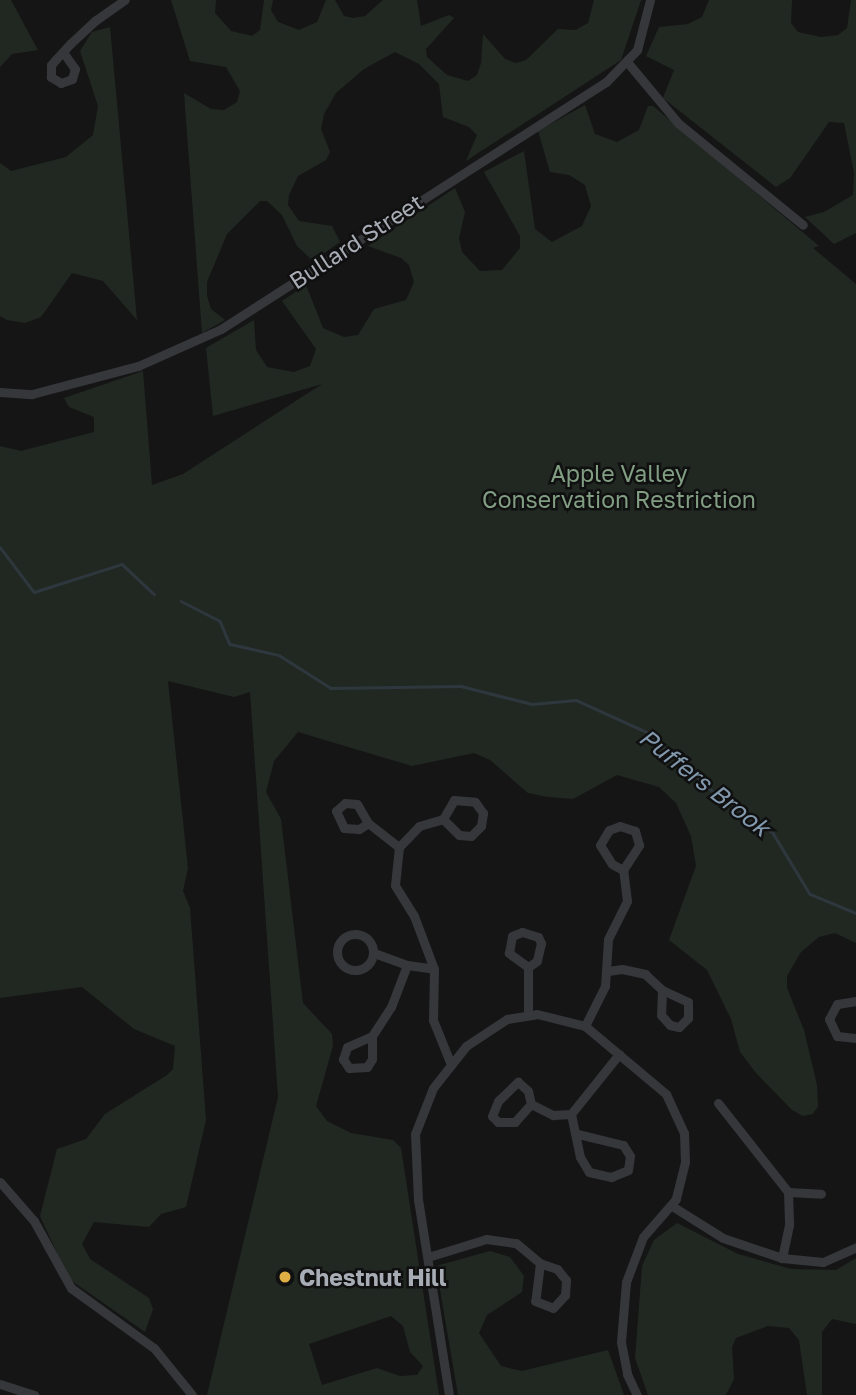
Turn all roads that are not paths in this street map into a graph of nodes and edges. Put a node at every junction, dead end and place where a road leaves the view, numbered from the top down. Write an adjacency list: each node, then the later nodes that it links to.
1 (125, 0): 3 (street)
2 (650, 0): 4 (street, Bullard Street)
3 (62, 52)
4 (628, 63): 5 (street); 6 (street, Bullard Street)
5 (803, 225)
6 (0, 392)
7 (443, 819): 7 (street); 9 (street)
8 (368, 823): 9 (street)
9 (399, 847): 14 (street)
10 (623, 870): 10 (street); 15 (street)
11 (374, 953): 11 (street); 12 (street)
12 (407, 965): 14 (street); 20 (street)
13 (528, 967): 18 (street)
14 (434, 969): 23 (street)
15 (608, 971): 16 (street); 19 (street)
16 (662, 990)
17 (856, 1001): 21 (street)
18 (527, 1015): 19 (street); 23 (street)
19 (585, 1026): 22 (street)
20 (372, 1036)
21 (856, 1038)
22 (619, 1054): 26 (street); 31 (street)
23 (450, 1062): 33 (street)
24 (718, 1102): 29 (street)
25 (531, 1104): 25 (street); 26 (street)
26 (571, 1114): 27 (street)
27 (578, 1134): 27 (street)
28 (0, 1182): 38 (street)
29 (788, 1192): 30 (street); 34 (street)
30 (821, 1194)
31 (672, 1206): 34 (street); 40 (street)
32 (856, 1247): 34 (street)
33 (428, 1257): 35 (street); 39 (street)
34 (782, 1258)
35 (540, 1263): 35 (street)
36 (0, 1384): 37 (street)
37 (34, 1395)
38 (192, 1395)
39 (449, 1395)
40 (637, 1395)

